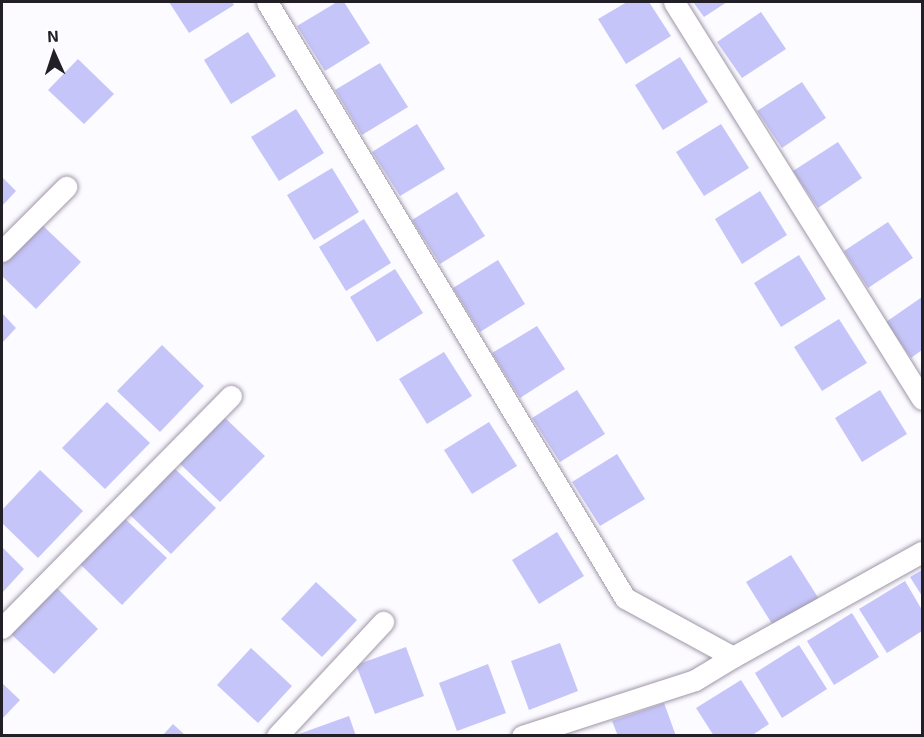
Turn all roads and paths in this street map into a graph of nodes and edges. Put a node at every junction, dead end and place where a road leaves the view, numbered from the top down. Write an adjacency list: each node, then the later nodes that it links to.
1 (267, 2): 10 (street)
2 (674, 2): 6 (street)
3 (66, 187): 4 (street)
4 (2, 250)
5 (231, 396): 9 (street)
6 (922, 399)
7 (922, 552): 10 (street)
8 (383, 622): 11 (street)
9 (2, 628)
10 (733, 657): 12 (street)
11 (277, 735)
12 (522, 735)

